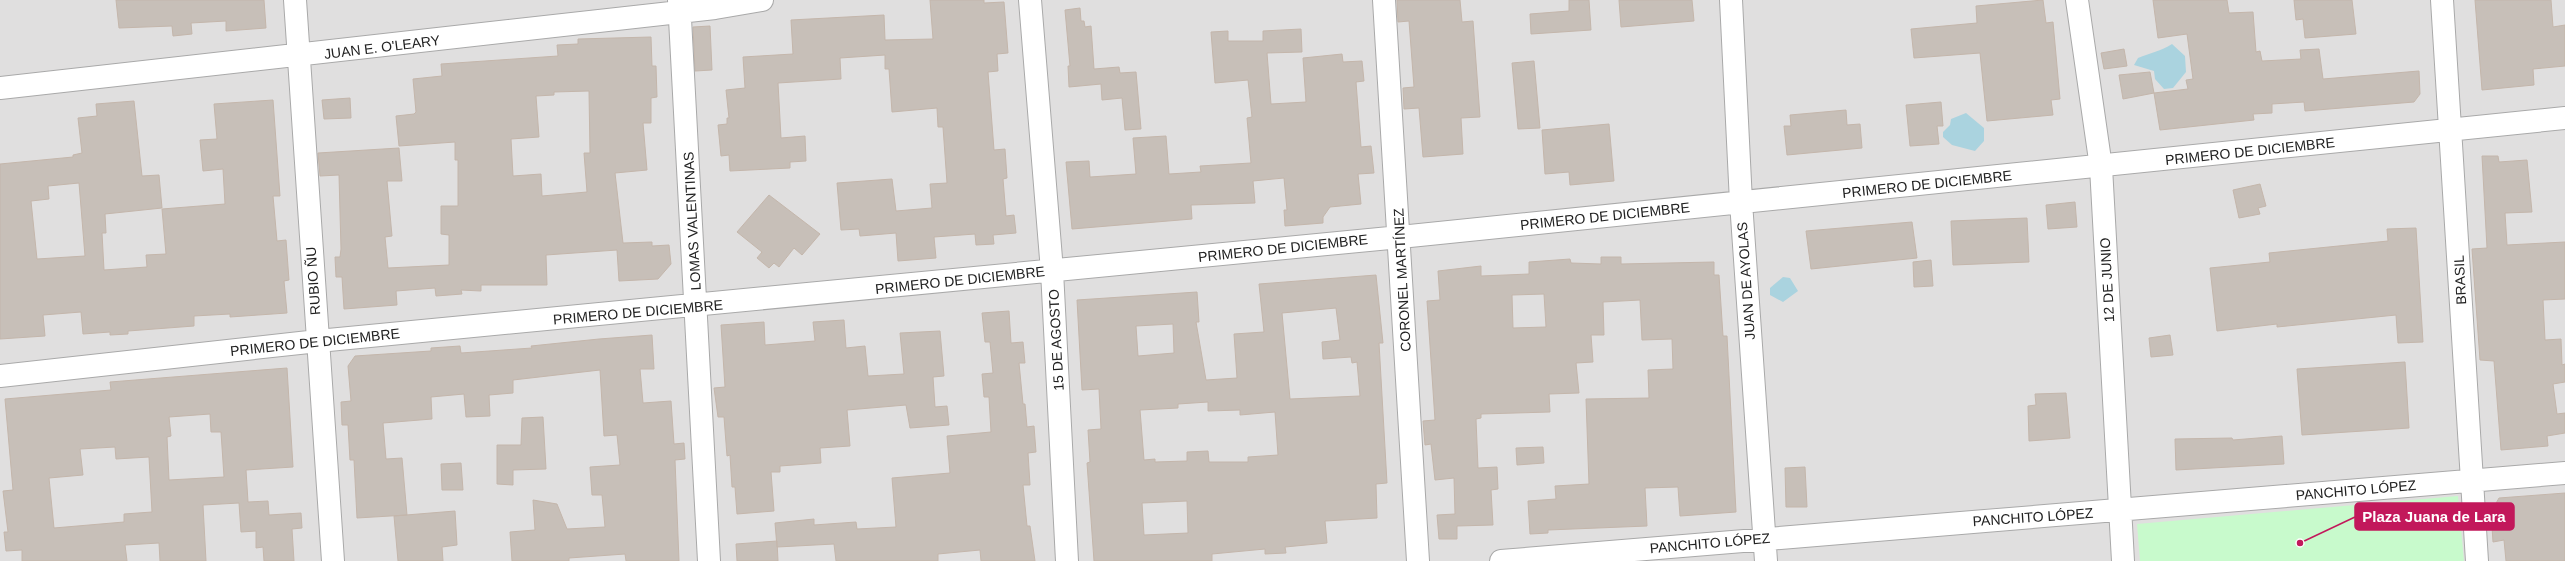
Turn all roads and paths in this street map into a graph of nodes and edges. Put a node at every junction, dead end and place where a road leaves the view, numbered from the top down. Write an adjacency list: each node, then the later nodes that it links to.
1 (295, 0): 9 (street, RUBIO ÑU)
2 (762, 0): 8 (street, JUAN E. O'LEARY)
3 (1030, 0): 16 (street, 15 DE AGOSTO)
4 (1384, 0): 15 (street, CORONEL MARTÍNEZ)
5 (1731, 0): 14 (street, JUAN DE AYOLAS)
6 (2077, 0): 13 (street, 12 DE JUNIO)
7 (2442, 0): 12 (street, BRASIL)
8 (680, 6): 9 (street, JUAN E. O'LEARY); 17 (street, LOMAS VALENTINAS)
9 (298, 56): 10 (street, JUAN E. O'LEARY); 18 (street, RUBIO ÑU)
10 (0, 88)
11 (2565, 118): 12 (street, PRIMERO DE DICIEMBRE)
12 (2452, 129): 13 (street, PRIMERO DE DICIEMBRE); 21 (street, BRASIL)
13 (2101, 167): 14 (street, PRIMERO DE DICIEMBRE); 22 (street, 12 DE JUNIO)
14 (1741, 202): 15 (street, PRIMERO DE DICIEMBRE); 23 (street, JUAN DE AYOLAS)
15 (1400, 237): 16 (street, PRIMERO DE DICIEMBRE); 27 (street, CORONEL MARTÍNEZ)
16 (1052, 271): 17 (street, PRIMERO DE DICIEMBRE); 26 (street, 15 DE AGOSTO)
17 (696, 306): 18 (street, PRIMERO DE DICIEMBRE); 25 (street, LOMAS VALENTINAS)
18 (318, 342): 19 (street, PRIMERO DE DICIEMBRE); 24 (street, RUBIO ÑU)
19 (0, 376)
20 (2565, 473): 21 (street, PANCHITO LÓPEZ)
21 (2471, 480): 22 (street, PANCHITO LÓPEZ); 31 (street, BRASIL)
22 (2120, 510): 23 (street, PANCHITO LÓPEZ); 30 (street, 12 DE JUNIO)
23 (1765, 538): 28 (street, PANCHITO LÓPEZ); 29 (street, JUAN DE AYOLAS)
24 (333, 561)
25 (709, 561)
26 (1068, 561)
27 (1418, 561)
28 (1500, 561)
29 (1766, 561)
30 (2123, 561)
31 (2477, 561)

